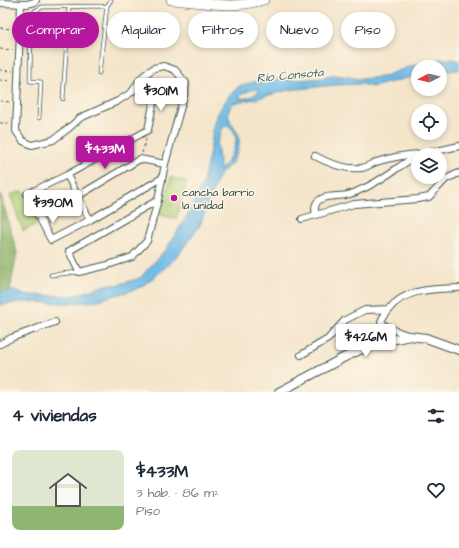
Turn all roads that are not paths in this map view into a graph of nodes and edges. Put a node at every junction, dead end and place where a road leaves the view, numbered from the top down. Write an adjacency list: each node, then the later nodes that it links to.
1 (36, 0): 7 (street)
2 (111, 0): 8 (lane)
3 (171, 0): 4 (main road)
4 (178, 0): 5 (main road)
5 (264, 0)
6 (0, 3): 7 (street)
7 (21, 4): 19 (street)
8 (107, 6): 9 (lane); 10 (lane)
9 (69, 7): 12 (lane); 13 (lane)
10 (99, 73)
11 (156, 89): 21 (street)
12 (63, 99)
13 (39, 118)
14 (459, 146): 15 (street)
15 (447, 149)
16 (411, 154): 17 (street)
17 (315, 156)
18 (411, 160): 25 (street)
19 (165, 164): 22 (street); 23 (street)
20 (459, 173): 25 (street)
21 (67, 175): 23 (street); 26 (street)
22 (162, 178): 24 (street); 28 (street)
23 (78, 196): 26 (street); 28 (street)
24 (158, 200): 29 (street); 29 (street)
25 (316, 214): 27 (street)
26 (38, 216): 28 (street)
27 (302, 219)
28 (90, 220)
29 (79, 272): 30 (lane)
30 (50, 275)
31 (459, 288): 32 (street)
32 (389, 309): 34 (street); 37 (street)
33 (55, 322): 35 (street)
34 (410, 336): 36 (main road); 38 (main road)
35 (0, 344)
36 (459, 350)
37 (301, 355)
38 (279, 392)

